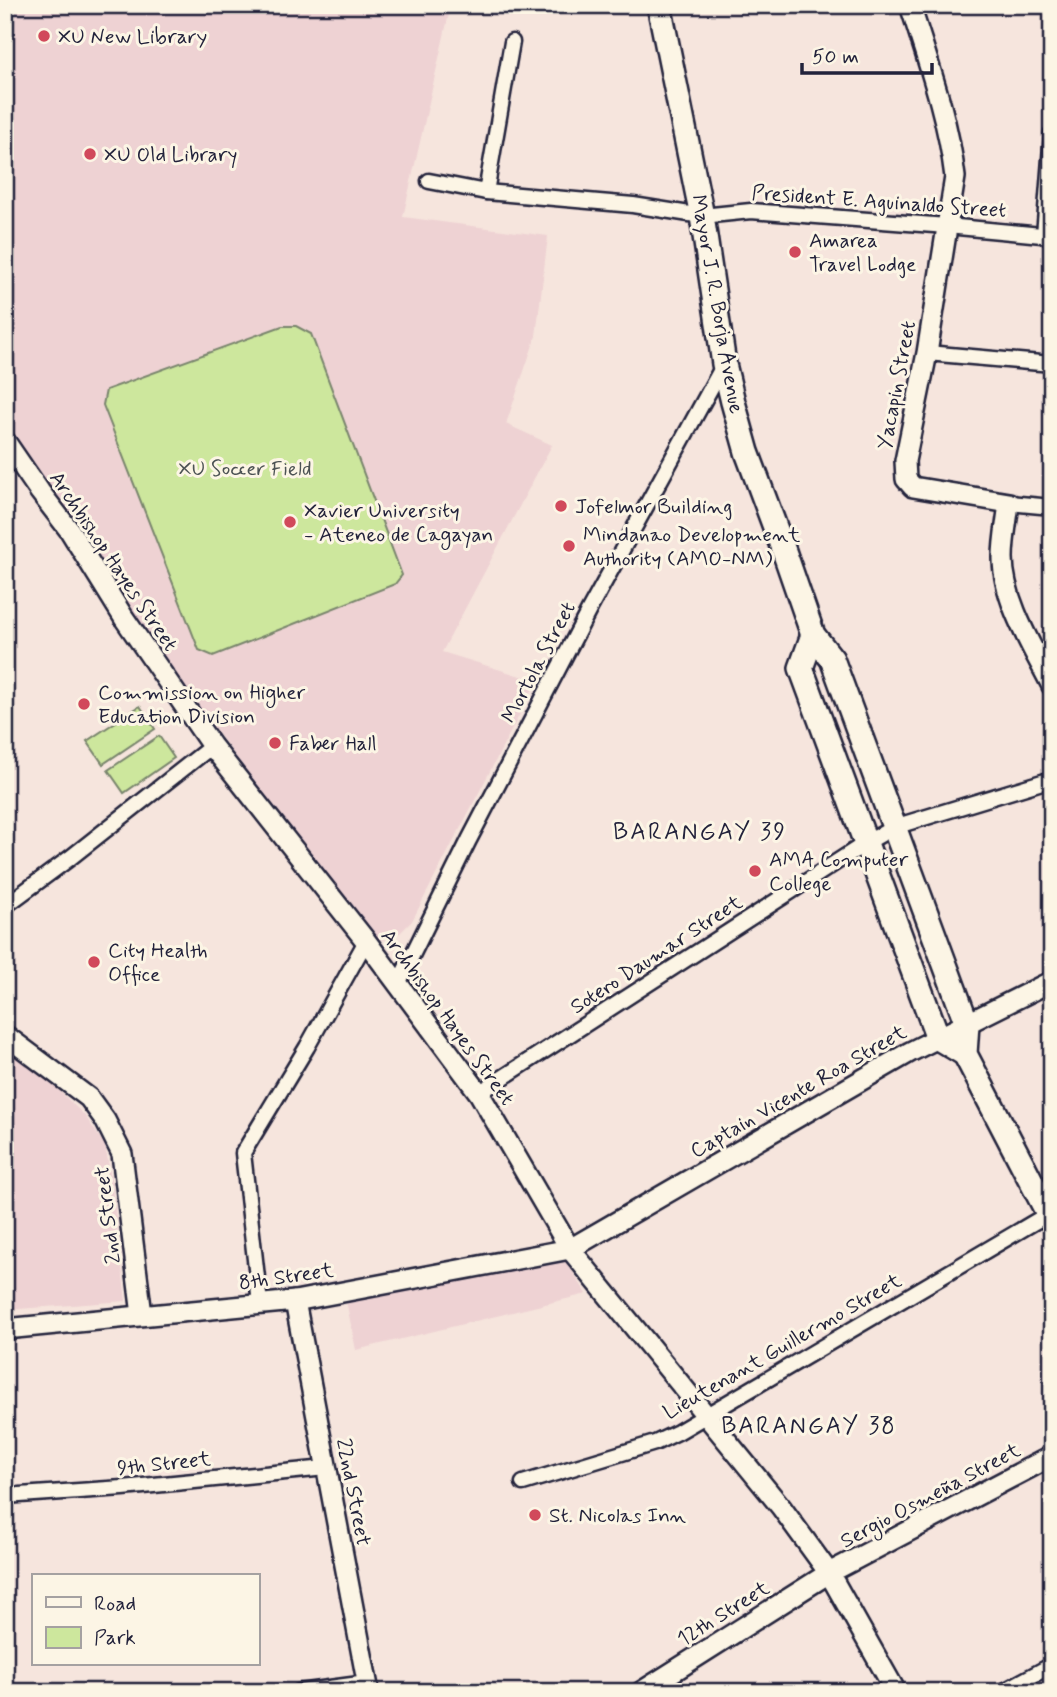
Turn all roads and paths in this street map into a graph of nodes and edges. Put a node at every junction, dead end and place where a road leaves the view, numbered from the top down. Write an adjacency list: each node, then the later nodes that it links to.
1 (659, 5): 7 (main road, Mayor J. R. Borja Avenue)
2 (910, 5): 8 (street, Yacapin Street)
3 (512, 42): 6 (street)
4 (1052, 133): 9 (street)
5 (429, 181): 6 (street, President E. Aguinaldo Street)
6 (486, 192): 7 (street, President E. Aguinaldo Street)
7 (702, 216): 8 (street, President E. Aguinaldo Street); 11 (main road, Mayor J. R. Borja Avenue)
8 (947, 226): 9 (street, President E. Aguinaldo Street); 10 (street, Yacapin Street)
9 (1048, 235)
10 (927, 353): 12 (street); 14 (street, Yacapin Street)
11 (724, 364): 16 (main road, Mayor J. R. Borja Avenue); 25 (street, Mortola Street)
12 (1052, 364)
13 (5, 441): 18 (street, Archbishop Hayes Street)
14 (1009, 503): 15 (street); 17 (street)
15 (1052, 507)
16 (813, 635): 20 (main road, Mayor J. R. Borja Avenue); 21 (main road)
17 (1052, 686)
18 (212, 746): 22 (street); 23 (street, Archbishop Hayes Street)
19 (1052, 779): 20 (street, Sotero Daumar Street)
20 (894, 828): 21 (street, Sotero Daumar Street); 26 (main road, Mayor J. R. Borja Avenue)
21 (866, 843): 28 (main road); 30 (street, Sotero Daumar Street)
22 (5, 906)
23 (366, 942): 25 (street, Archbishop Hayes Street); 34 (street)
24 (1052, 981): 26 (street, Captain Vicente Roa Street)
25 (398, 984): 30 (street, Archbishop Hayes Street)
26 (967, 1024): 28 (street, Captain Vicente Roa Street); 29 (main road, Mayor J. R. Borja Avenue)
27 (5, 1035): 35 (street, 2nd Street)
28 (938, 1038): 29 (main road); 32 (street, Captain Vicente Roa Street)
29 (965, 1054): 31 (main road)
30 (479, 1093): 32 (street, Archbishop Hayes Street)
31 (1050, 1218): 37 (street, Lieutenant Guillermo Street)
32 (570, 1249): 33 (street, 8th Street); 37 (street, Archbishop Hayes Street)
33 (295, 1301): 34 (street, 8th Street); 39 (street, 22nd Street)
34 (260, 1304): 35 (street, 8th Street)
35 (142, 1315): 36 (street, 8th Street)
36 (5, 1329)
37 (707, 1416): 40 (street, Lieutenant Guillermo Street); 42 (street, Archbishop Hayes Street)
38 (1052, 1456): 42 (street, Sergio Osmeña Street)
39 (326, 1468): 41 (street, 9th Street); 44 (street, 22nd Street)
40 (523, 1483)
41 (5, 1496)
42 (829, 1573): 46 (street, 12th Street); 47 (street, Archbishop Hayes Street)
43 (1052, 1665): 48 (street)
44 (368, 1687): 45 (street)
45 (299, 1692)
46 (641, 1692)
47 (896, 1692)
48 (1002, 1692)

